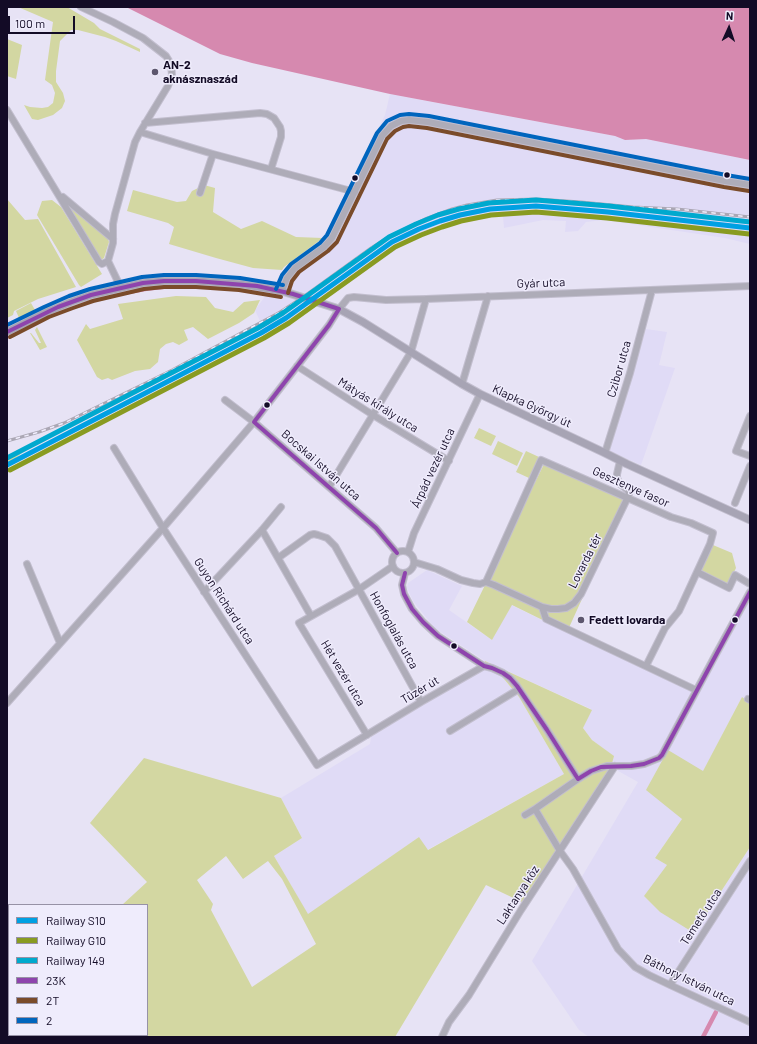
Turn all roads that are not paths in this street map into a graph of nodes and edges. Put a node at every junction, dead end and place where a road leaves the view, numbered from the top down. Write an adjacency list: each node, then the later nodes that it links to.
1 (81, 7): 3 (street)
2 (7, 110): 10 (street)
3 (146, 123): 4 (street); 6 (street)
4 (140, 132): 5 (street); 13 (street)
5 (213, 154): 6 (street); 9 (street)
6 (272, 169): 8 (street)
7 (750, 185): 8 (street)
8 (355, 192): 18 (street)
9 (200, 193)
10 (59, 194): 11 (street); 12 (street)
11 (74, 206): 12 (street); 13 (street)
12 (69, 212): 14 (street)
13 (113, 239): 14 (street)
14 (108, 261): 16 (street)
15 (750, 286): 17 (street, Gyár utca)
16 (121, 288): 18 (main road, Klapka György út); 22 (main road, Klapka György út)
17 (652, 290): 19 (street, Gyár utca); 32 (street, Czibor utca)
18 (282, 291): 21 (main road, Klapka György út)
19 (488, 296): 20 (street, Gyár utca); 25 (street)
20 (426, 299): 21 (street, Gyár utca); 23 (street)
21 (339, 309): 23 (main road, Klapka György út); 24 (street, Gyár utca)
22 (7, 332)
23 (411, 352): 25 (main road, Klapka György út); 28 (street)
24 (297, 366): 28 (street, Mátyás király utca); 30 (street, Gyár utca)
25 (462, 384): 26 (main road, Klapka György út)
26 (480, 394): 32 (main road, Klapka György út); 34 (street, Árpád vezér utca)
27 (225, 400): 30 (street, Bocskai István utca)
28 (373, 415): 34 (street, Mátyás király utca); 37 (street)
29 (750, 416): 33 (street)
30 (254, 422): 37 (street, Bocskai István utca); 42 (street, Gyár utca)
31 (114, 448): 42 (street, Guyon Richárd utca)
32 (605, 453): 35 (main road, Klapka György út)
33 (750, 456)
34 (449, 461): 44 (street, Árpád vezér utca)
35 (620, 461): 38 (street); 41 (main road, Klapka György út)
36 (750, 466): 39 (street)
37 (329, 486): 45 (street, Bocskai István utca)
38 (628, 497): 50 (street, Gesztenye fasor); 52 (street, Gesztenye fasor); 57 (street, Lovarda tér)
39 (735, 503)
40 (281, 507): 43 (street)
41 (750, 520)
42 (164, 528): 55 (street, Guyon Richárd utca); 60 (street, Gyár utca)
43 (262, 530): 46 (street); 55 (street)
44 (408, 552): 45 (street); 47 (street)
45 (397, 553): 49 (street)
46 (278, 558): 54 (street, Honfoglalás utca); 58 (street)
47 (414, 562): 51 (street); 52 (street)
48 (27, 564): 60 (street)
49 (393, 566): 51 (street); 54 (street, Honfoglalás utca)
50 (697, 572): 53 (street); 62 (street)
51 (405, 573): 61 (street)
52 (486, 582): 57 (street)
53 (750, 584)
54 (358, 590): 58 (street, Honfoglalás utca); 65 (street, Honfoglalás utca)
55 (204, 592): 69 (street, Guyon Richárd utca)
56 (750, 592): 64 (street)
57 (542, 607): 62 (street)
58 (311, 616): 59 (street, Honfoglalás utca)
59 (299, 623): 68 (street, Hét vezér utca)
60 (60, 643): 66 (street, Gyár utca)
61 (484, 666): 63 (street); 65 (street, Tüzér út)
62 (646, 666): 64 (street)
63 (519, 689): 67 (street); 71 (street)
64 (696, 690): 70 (street)
65 (421, 702): 68 (street, Tüzér út)
66 (7, 703)
67 (450, 731)
68 (367, 735): 69 (street, Tüzér út)
69 (317, 765)
70 (615, 766): 71 (street); 74 (street, Laktanya köz)
71 (578, 779): 72 (street)
72 (535, 809): 73 (street); 74 (street, Báthory István utca)
73 (525, 815)
74 (560, 851): 76 (street, Báthory István utca); 78 (street, Laktanya köz)
75 (750, 861): 76 (street, Temető utca)
76 (670, 985): 77 (street, Báthory István utca)
77 (750, 1022)
78 (442, 1037)

